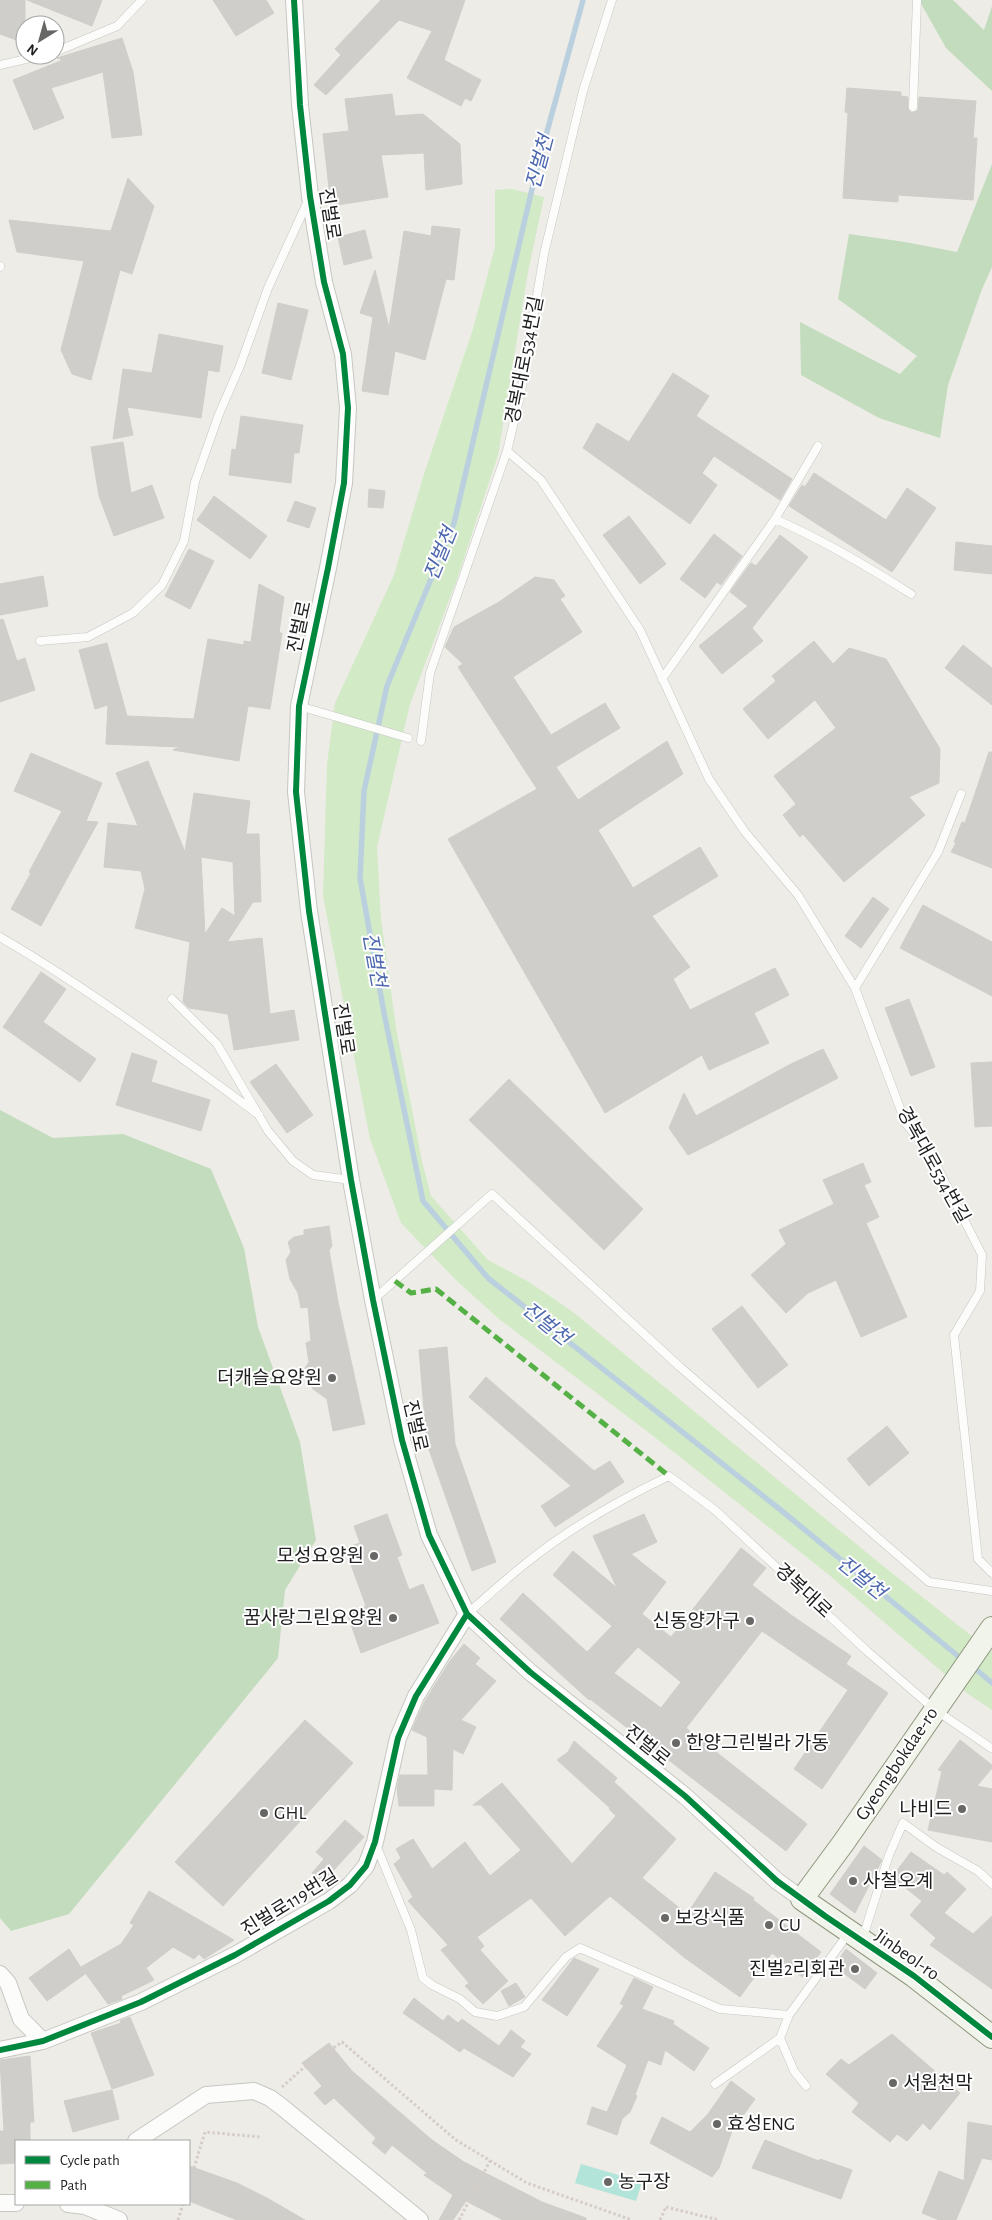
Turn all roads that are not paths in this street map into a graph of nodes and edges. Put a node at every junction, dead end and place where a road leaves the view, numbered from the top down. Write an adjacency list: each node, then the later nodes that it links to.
1 (142, 0): 5 (lane)
2 (294, 0): 9 (street, 진벌로)
3 (612, 0): 11 (lane, 경복대로534번길)
4 (917, 0): 8 (lane)
5 (65, 48)
6 (15, 62): 7 (lane)
7 (0, 65)
8 (913, 107)
9 (310, 196): 14 (lane, 진벌로); 16 (street, 진벌로)
10 (818, 446): 12 (lane)
11 (507, 451): 15 (lane, 경복대로534번길); 18 (lane)
12 (775, 519): 13 (lane); 15 (lane)
13 (911, 594)
14 (40, 641)
15 (662, 679): 21 (lane, 경복대로534번길)
16 (299, 706): 17 (lane); 24 (street, 진벌로)
17 (408, 738)
18 (421, 741)
19 (961, 794): 21 (lane)
20 (0, 937): 23 (lane)
21 (855, 988): 26 (lane, 경복대로534번길)
22 (172, 999): 23 (lane)
23 (259, 1115): 24 (lane)
24 (351, 1180): 25 (street, 진벌로)
25 (373, 1300): 27 (lane); 28 (street, 진벌로)
26 (992, 1573)
27 (992, 1591)
28 (467, 1614): 30 (lane, 경복대로); 32 (street, 진벌로119번길); 34 (street, 진벌로)
29 (992, 1628): 30 (street, Gyeongbokdae-ro)
30 (937, 1705): 31 (lane, 경복대로); 34 (street, Gyeongbokdae-ro)
31 (991, 1748)
32 (375, 1842): 37 (lane); 40 (street, 진벌로119번길)
33 (992, 1884): 35 (lane)
34 (802, 1899): 35 (street, Jinbeol-ro)
35 (856, 1937): 37 (lane); 38 (street, Jinbeol-ro)
36 (0, 1974): 40 (street)
37 (788, 2015): 39 (lane)
38 (992, 2037)
39 (780, 2038): 42 (lane); 43 (lane)
40 (43, 2041): 41 (street, 진벌로119번길)
41 (0, 2050)
42 (715, 2084)
43 (806, 2086)
44 (138, 2140): 48 (street)
45 (15, 2203): 46 (street)
46 (0, 2204)
47 (80, 2205): 49 (street)
48 (402, 2215): 50 (street)
49 (119, 2220)
50 (420, 2220)

